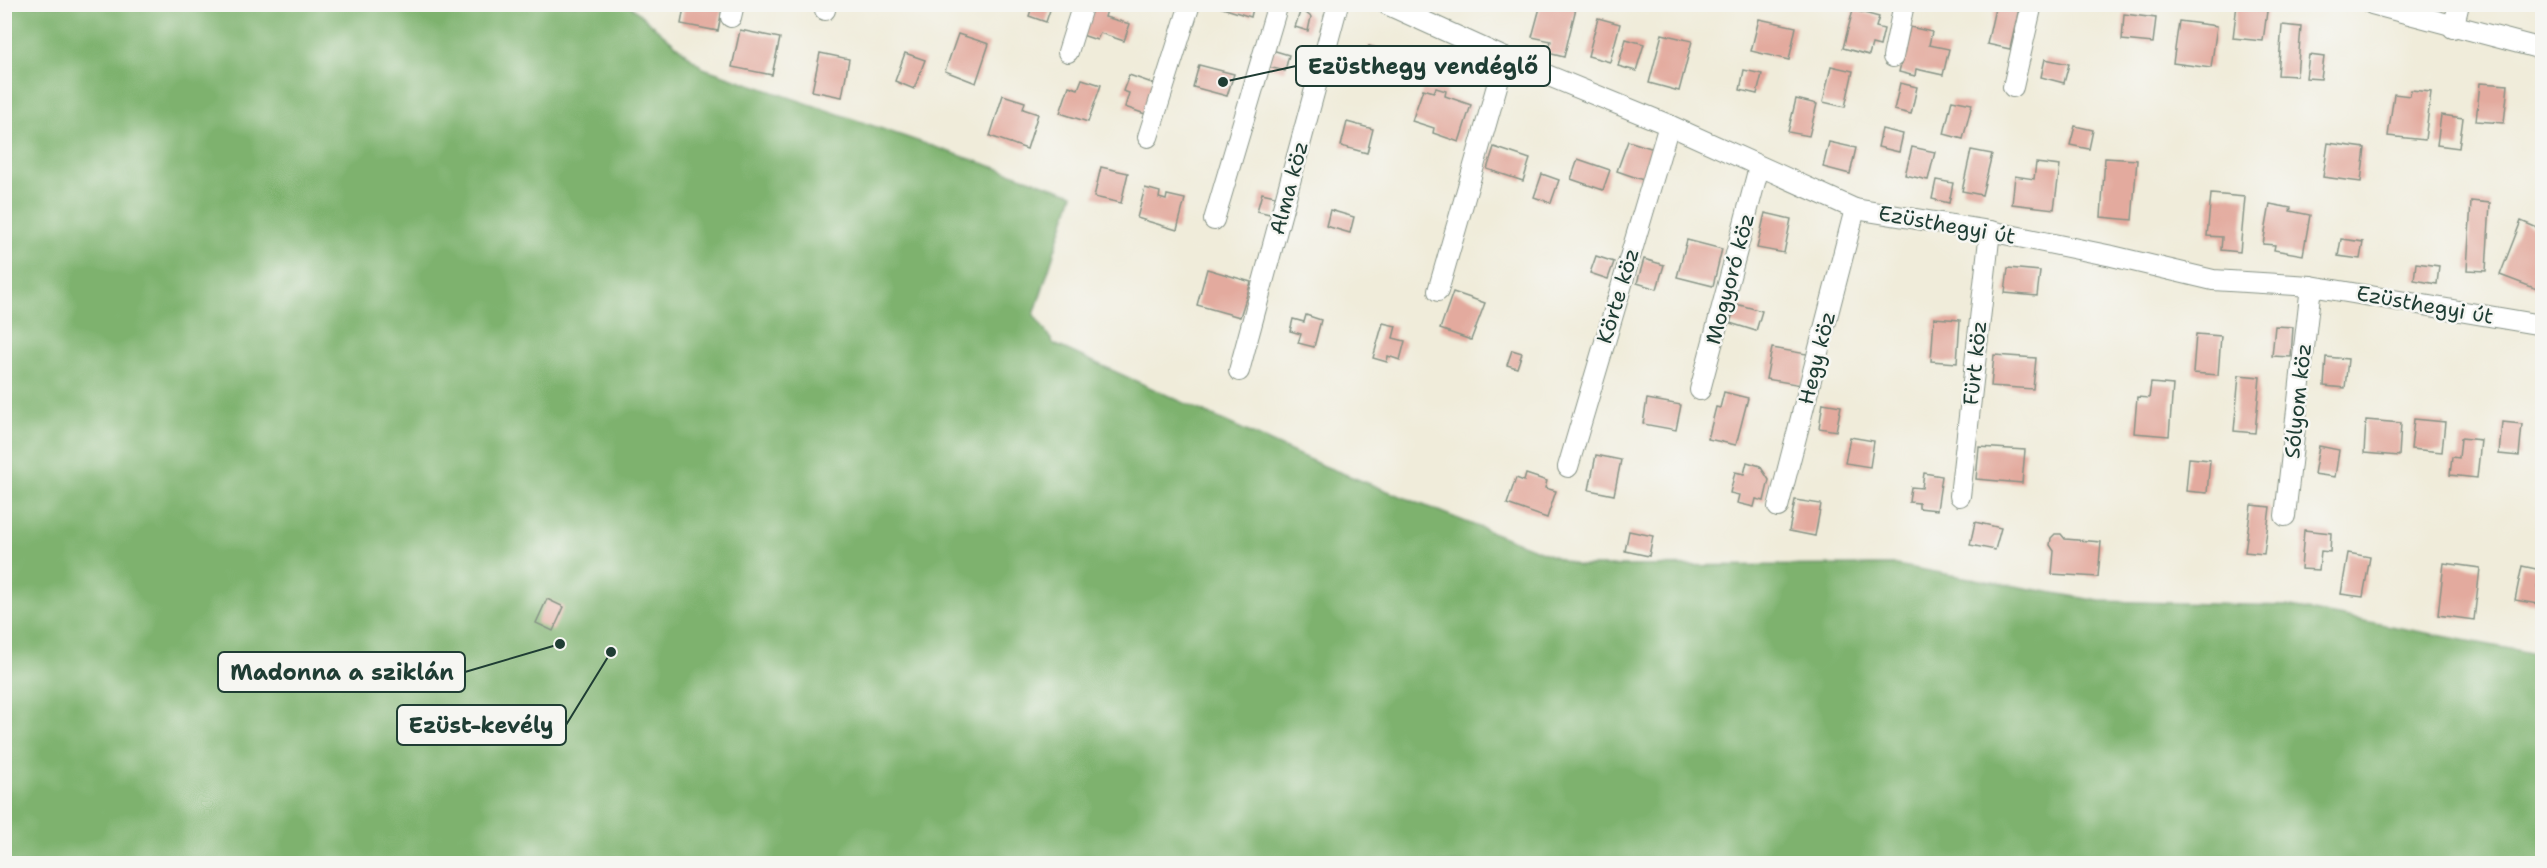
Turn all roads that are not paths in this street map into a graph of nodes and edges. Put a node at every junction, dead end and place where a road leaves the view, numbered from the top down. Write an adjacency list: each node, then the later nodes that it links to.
1 (1083, 4): 12 (street)
2 (1190, 4): 17 (street)
3 (1278, 4): 20 (street)
4 (1338, 4): 25 (street, Alma köz)
5 (1386, 4): 14 (street, Ezüsthegyi út)
6 (1904, 4): 13 (street)
7 (2032, 4): 15 (street)
8 (2372, 4): 10 (street)
9 (2459, 4): 10 (street)
10 (2453, 28): 11 (street)
11 (2542, 50)
12 (1068, 52)
13 (1893, 57)
14 (1505, 58): 16 (street, Ezüsthegyi út); 23 (street)
15 (2013, 87)
16 (1669, 125): 18 (street, Ezüsthegyi út); 27 (street, Körte köz)
17 (1148, 136)
18 (1759, 167): 19 (street, Ezüsthegyi út); 26 (street, Mogyoró köz)
19 (1855, 209): 21 (street, Ezüsthegyi út); 29 (street, Hegy köz)
20 (1214, 220)
21 (1990, 231): 22 (street, Ezüsthegyi út); 28 (street, Fürt köz)
22 (2312, 286): 24 (street, Ezüsthegyi út); 30 (street, Sólyom köz)
23 (1438, 291)
24 (2542, 325)
25 (1239, 371)
26 (1700, 390)
27 (1568, 466)
28 (1960, 496)
29 (1778, 507)
30 (2285, 516)

